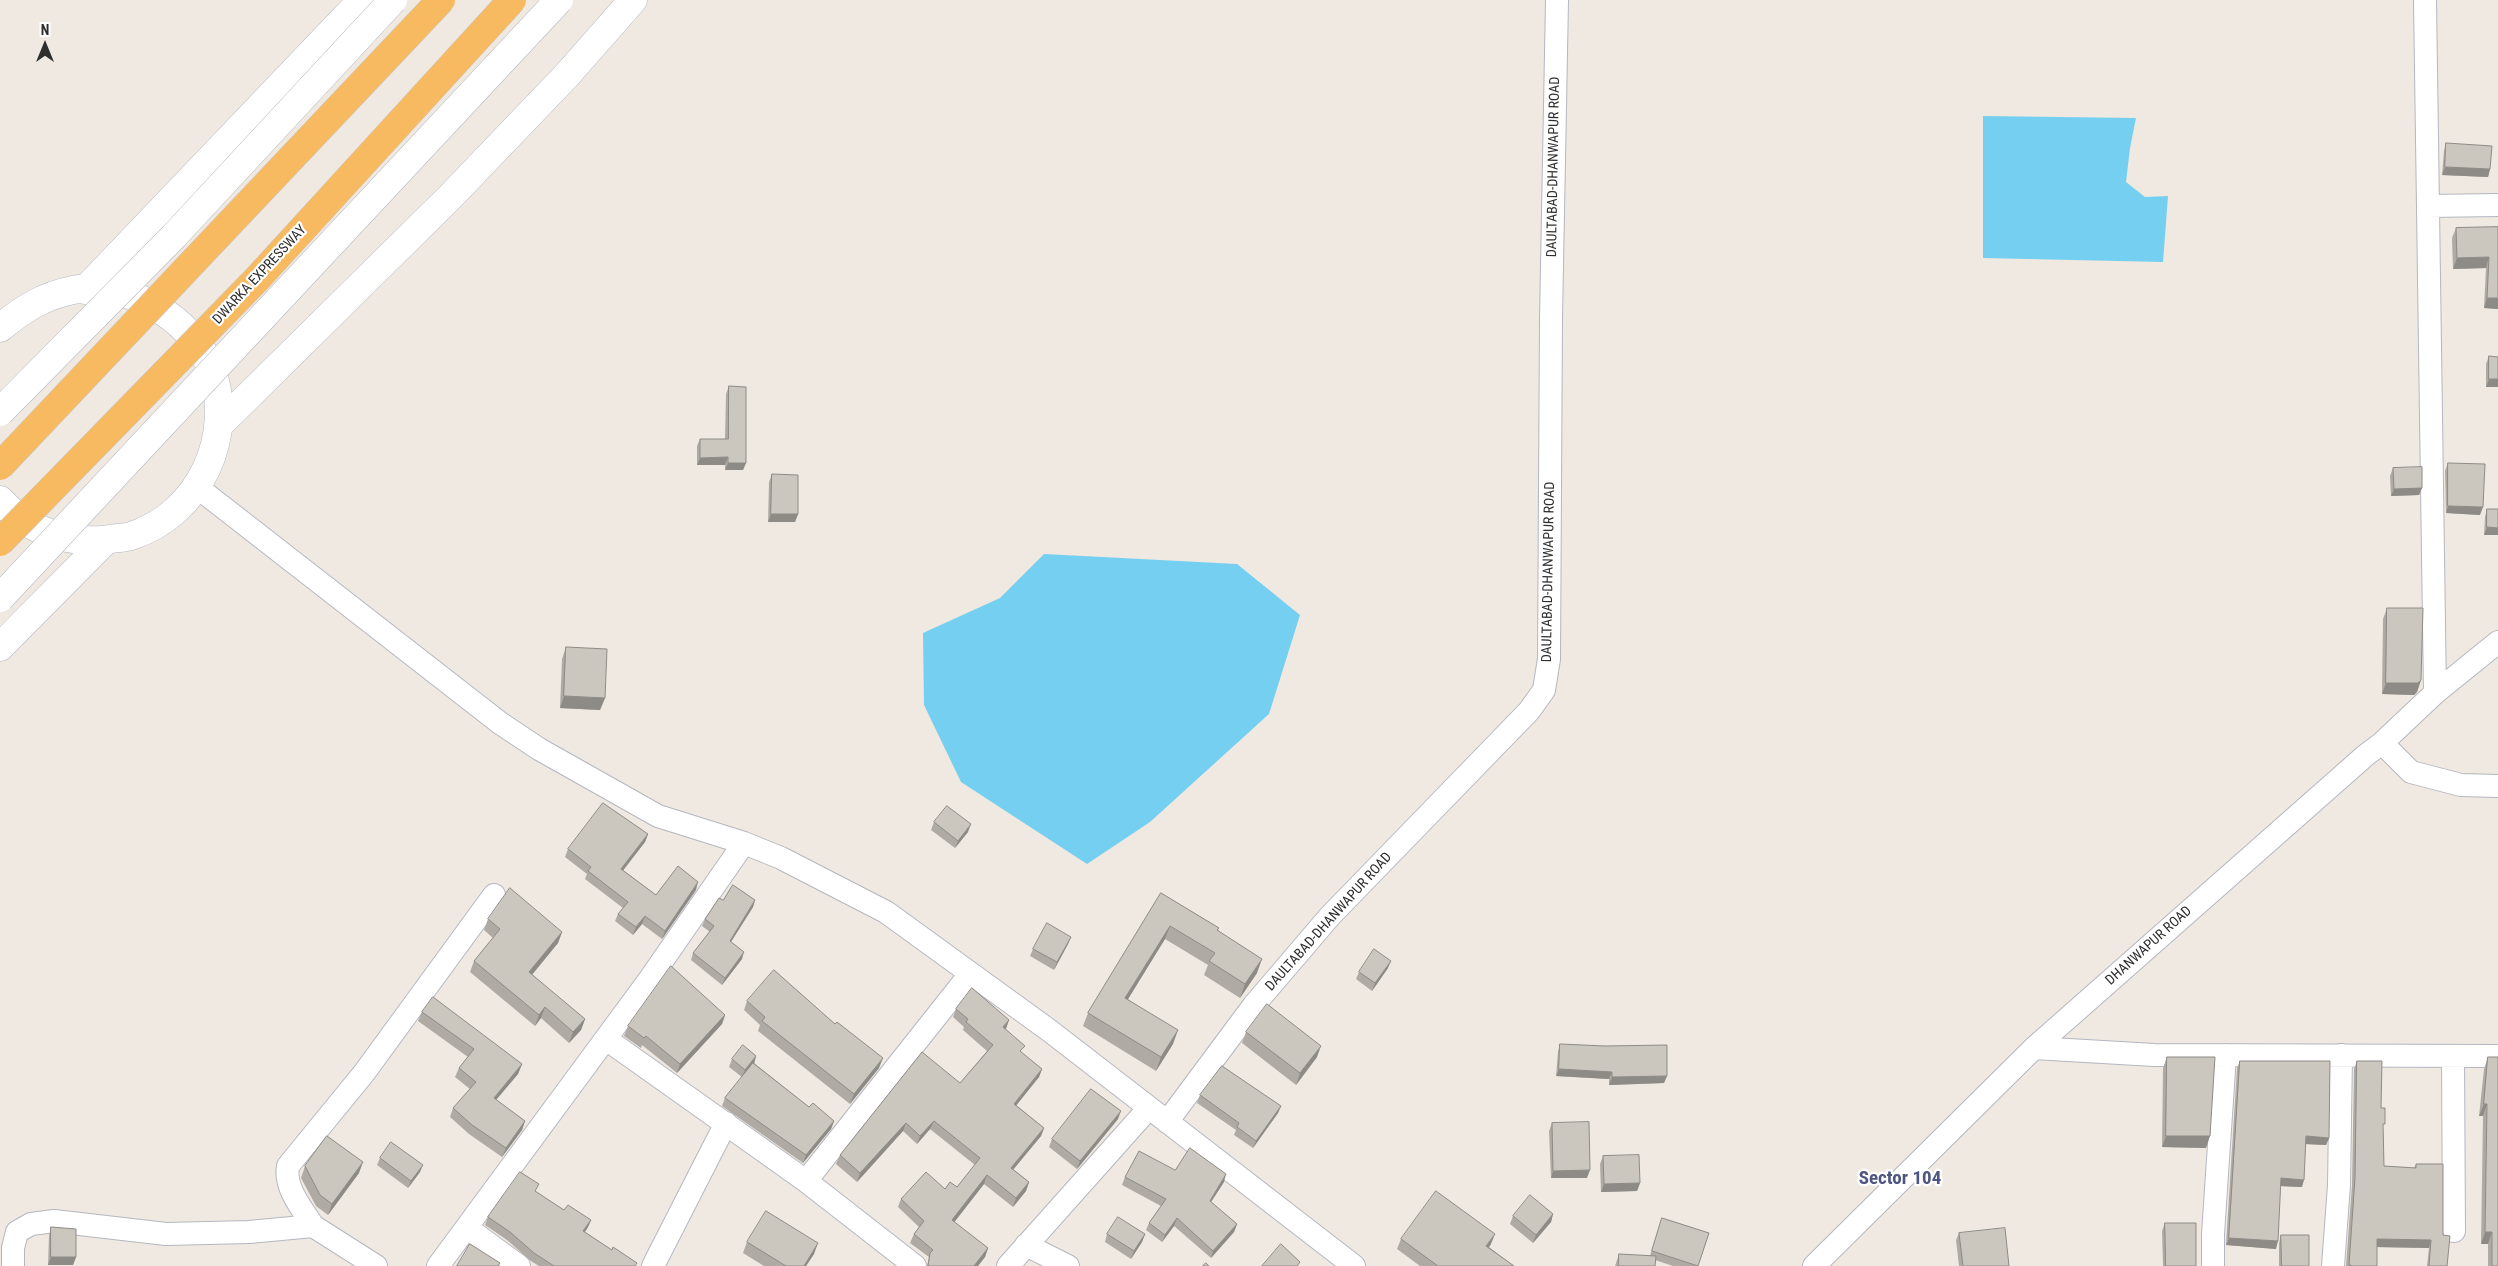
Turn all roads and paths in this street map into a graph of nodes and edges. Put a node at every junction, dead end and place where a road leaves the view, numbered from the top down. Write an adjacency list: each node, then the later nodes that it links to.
1 (362, 0): 11 (street)
2 (393, 0): 13 (street, bridge)
3 (440, 0): 15 (highway, bridge)
4 (512, 0): 19 (highway, DWARKA EXPRESSWAY, bridge)
5 (558, 0): 20 (street, bridge)
6 (633, 0): 14 (street)
7 (1557, 0): 36 (street, DAULTABAD-DHANWAPUR ROAD)
8 (2425, 0): 10 (street)
9 (2498, 205): 10 (street)
10 (2428, 206): 23 (street)
11 (85, 290): 12 (street); 14 (street)
12 (0, 328)
13 (0, 412)
14 (218, 426): 16 (street)
15 (0, 466)
16 (197, 488): 18 (street); 26 (street)
17 (0, 500): 18 (street)
18 (106, 540): 21 (street)
19 (0, 542)
20 (0, 598)
21 (0, 647)
22 (2493, 650): 23 (street, DHANWAPUR ROAD)
23 (2435, 692): 24 (street, DHANWAPUR ROAD)
24 (2382, 743): 25 (street); 30 (street, DHANWAPUR ROAD)
25 (2498, 786)
26 (744, 843): 28 (street); 29 (street)
27 (494, 896): 39 (street)
28 (970, 974): 35 (street); 38 (street)
29 (606, 1039): 37 (street); 40 (street)
30 (2034, 1048): 31 (street); 52 (street, DHANWAPUR ROAD)
31 (2225, 1055): 32 (street); 53 (street)
32 (2341, 1055): 34 (street); 54 (street)
33 (2498, 1056): 34 (street)
34 (2453, 1057): 41 (street)
35 (1148, 1109): 36 (street); 42 (street)
36 (1167, 1122): 51 (street)
37 (726, 1123): 38 (street); 47 (street)
38 (806, 1181): 48 (street)
39 (313, 1226): 43 (street); 44 (street)
40 (467, 1228): 45 (street); 46 (street)
41 (2454, 1231)
42 (1026, 1245): 49 (street); 50 (street)
43 (13, 1266)
44 (376, 1266)
45 (438, 1266)
46 (519, 1266)
47 (653, 1266)
48 (915, 1266)
49 (1008, 1266)
50 (1068, 1266)
51 (1354, 1266)
52 (1814, 1266)
53 (2214, 1266)
54 (2333, 1266)

